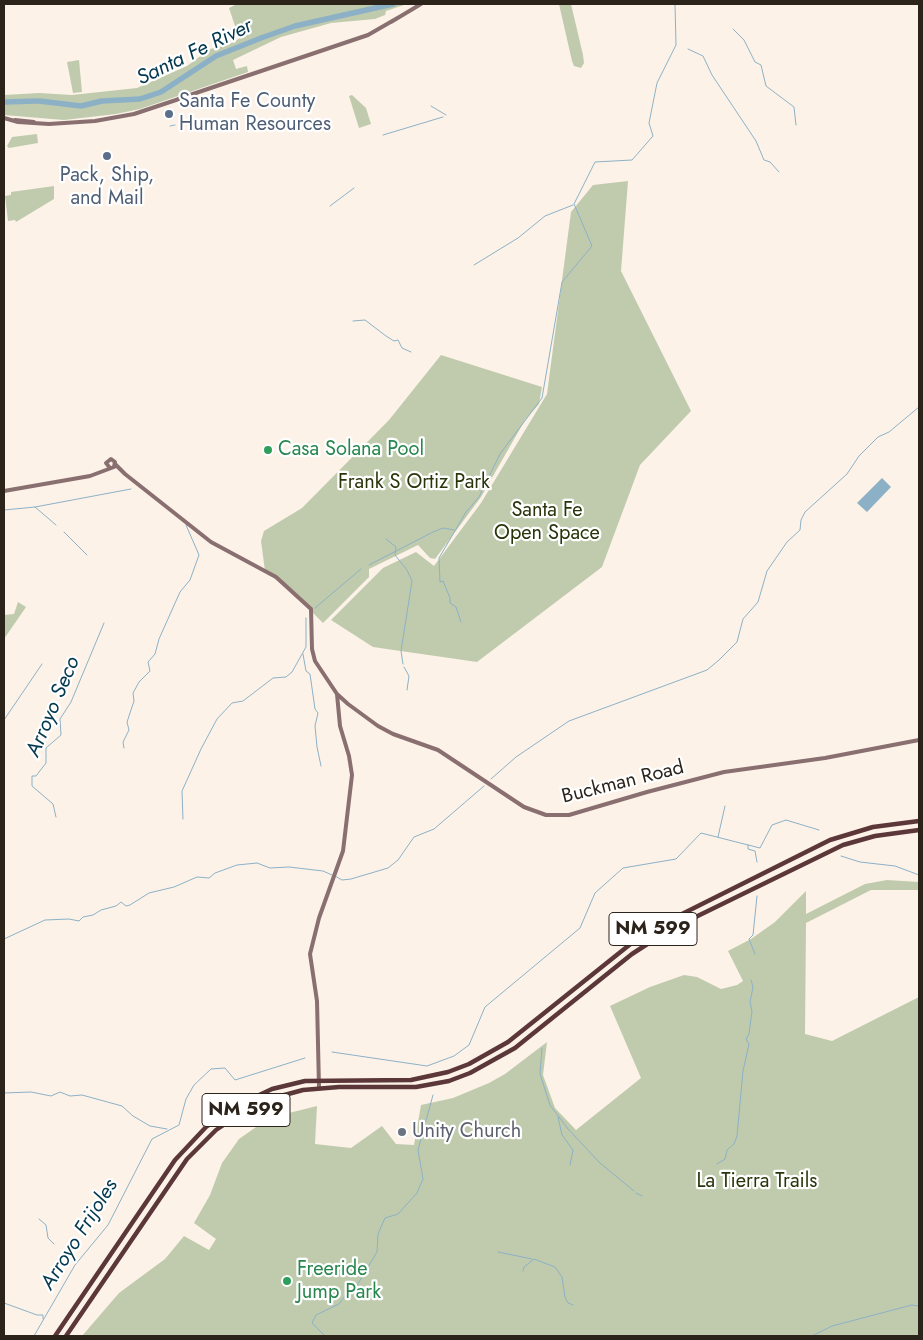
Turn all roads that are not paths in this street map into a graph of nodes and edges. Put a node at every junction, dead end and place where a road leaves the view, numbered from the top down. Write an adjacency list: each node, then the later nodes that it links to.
1 (421, 4): 2 (street)
2 (4, 118)
3 (106, 464): 4 (street); 4 (street); 5 (street)
4 (113, 467): 5 (street); 7 (street, Buckman Road)
5 (101, 471): 6 (street)
6 (4, 491)
7 (338, 694): 8 (street, Buckman Road); 11 (street)
8 (919, 740)
9 (919, 821): 11 (highway, NM 599)
10 (919, 830): 12 (highway, NM 599)
11 (320, 1079): 12 (street); 13 (highway, NM 599)
12 (319, 1087): 14 (highway, NM 599)
13 (55, 1336)
14 (66, 1336)

